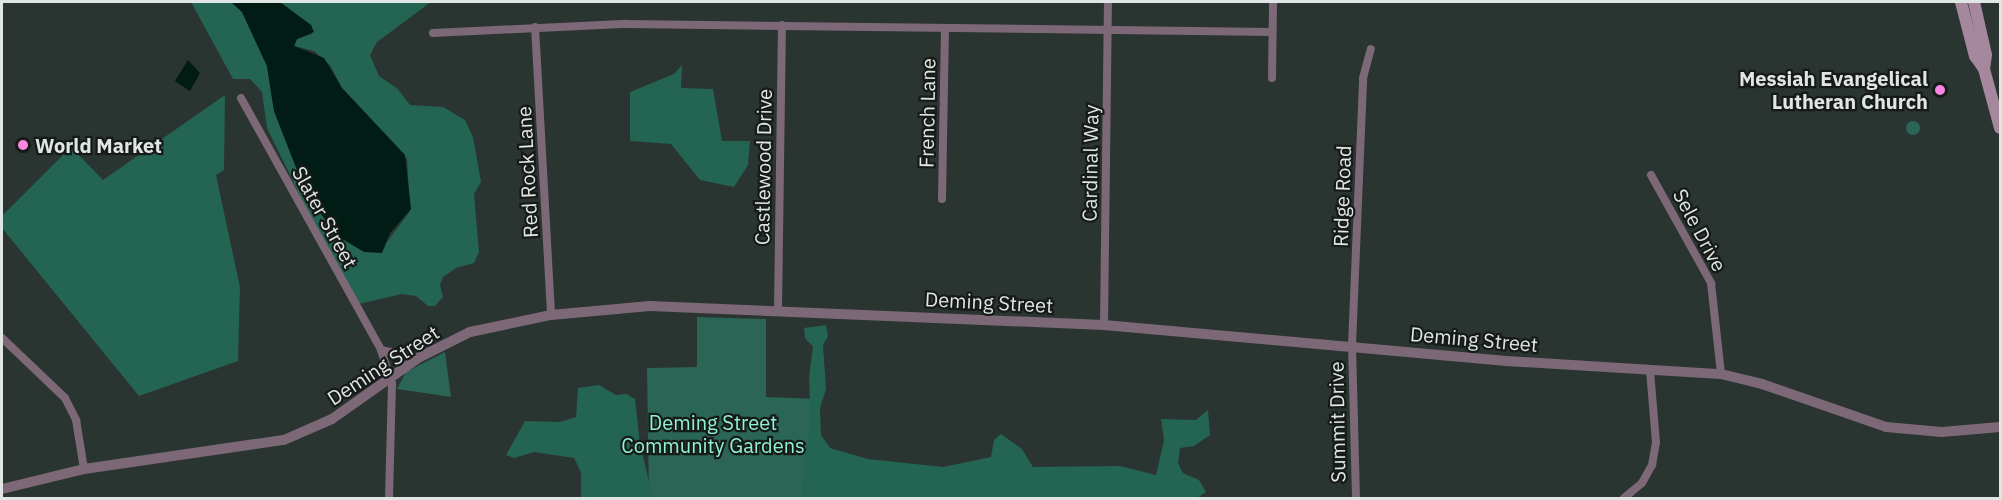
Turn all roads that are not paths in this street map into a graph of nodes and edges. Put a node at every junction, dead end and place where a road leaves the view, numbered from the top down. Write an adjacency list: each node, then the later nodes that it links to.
1 (1108, 2): 8 (street, Cardinal Way)
2 (1273, 2): 9 (street)
3 (1961, 2): 12 (main road)
4 (1974, 2): 12 (main road)
5 (782, 25): 6 (street); 7 (street); 18 (street, Castlewood Drive)
6 (535, 27): 10 (street); 19 (street, Red Rock Lane)
7 (945, 28): 8 (street); 17 (street, French Lane)
8 (1108, 31): 9 (street); 20 (street, Cardinal Way)
9 (1272, 32): 13 (street)
10 (433, 33)
11 (1371, 49): 22 (street, Ridge Road)
12 (1984, 69): 15 (main road)
13 (1272, 78)
14 (242, 98): 23 (street, Slater Street)
15 (2001, 128)
16 (1651, 175): 26 (street, Sele Drive)
17 (942, 199)
18 (778, 310): 19 (street, Deming Street); 20 (street, Deming Street)
19 (551, 315): 24 (street, Deming Street)
20 (1104, 325): 22 (street, Deming Street)
21 (2, 338): 29 (street)
22 (1352, 345): 25 (street, Deming Street); 32 (street, Summit Drive)
23 (381, 350): 24 (street); 27 (street, Slater Street)
24 (418, 358): 27 (street, Deming Street)
25 (1650, 370): 26 (street, Deming Street); 33 (street)
26 (1721, 374): 28 (street, Deming Street)
27 (390, 376): 29 (street, Deming Street); 31 (street, Slater Street)
28 (2001, 427)
29 (84, 469): 30 (street, Deming Street)
30 (2, 489)
31 (389, 498)
32 (1356, 498)
33 (1624, 498)

